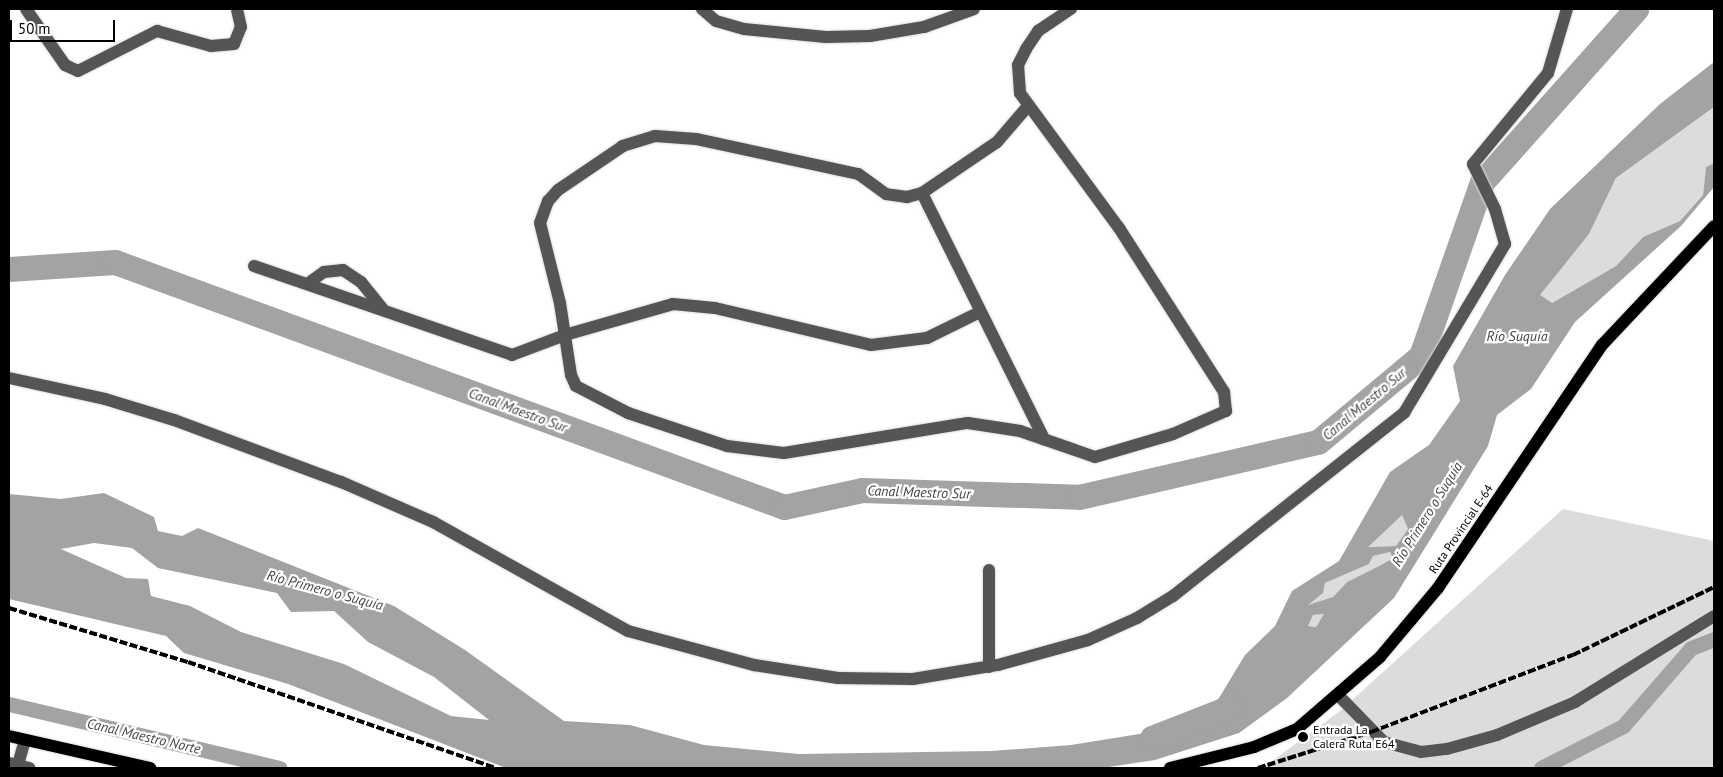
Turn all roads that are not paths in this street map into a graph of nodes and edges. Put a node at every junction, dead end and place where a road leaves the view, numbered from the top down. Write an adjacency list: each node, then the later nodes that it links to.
1 (26, 9): 2 (street)
2 (237, 9)
3 (702, 9): 4 (street)
4 (974, 9)
5 (1071, 9): 7 (street)
6 (1567, 9): 19 (street)
7 (1028, 106): 8 (street); 16 (street)
8 (922, 193): 13 (street); 14 (street)
9 (1714, 226): 20 (main road, Ruta Provincial E-64)
10 (254, 266): 11 (street)
11 (310, 282): 12 (street); 12 (street)
12 (383, 309): 14 (street)
13 (978, 313): 14 (street); 16 (street)
14 (565, 335): 16 (street)
15 (9, 378): 19 (street)
16 (1044, 439)
17 (989, 570): 19 (street)
18 (1714, 616): 20 (street)
19 (989, 667)
20 (1339, 696): 25 (main road, Ruta Provincial E-64)
21 (9, 736): 22 (main road)
22 (24, 740): 23 (street); 24 (main road)
23 (18, 766)
24 (146, 768)
25 (1170, 768)

